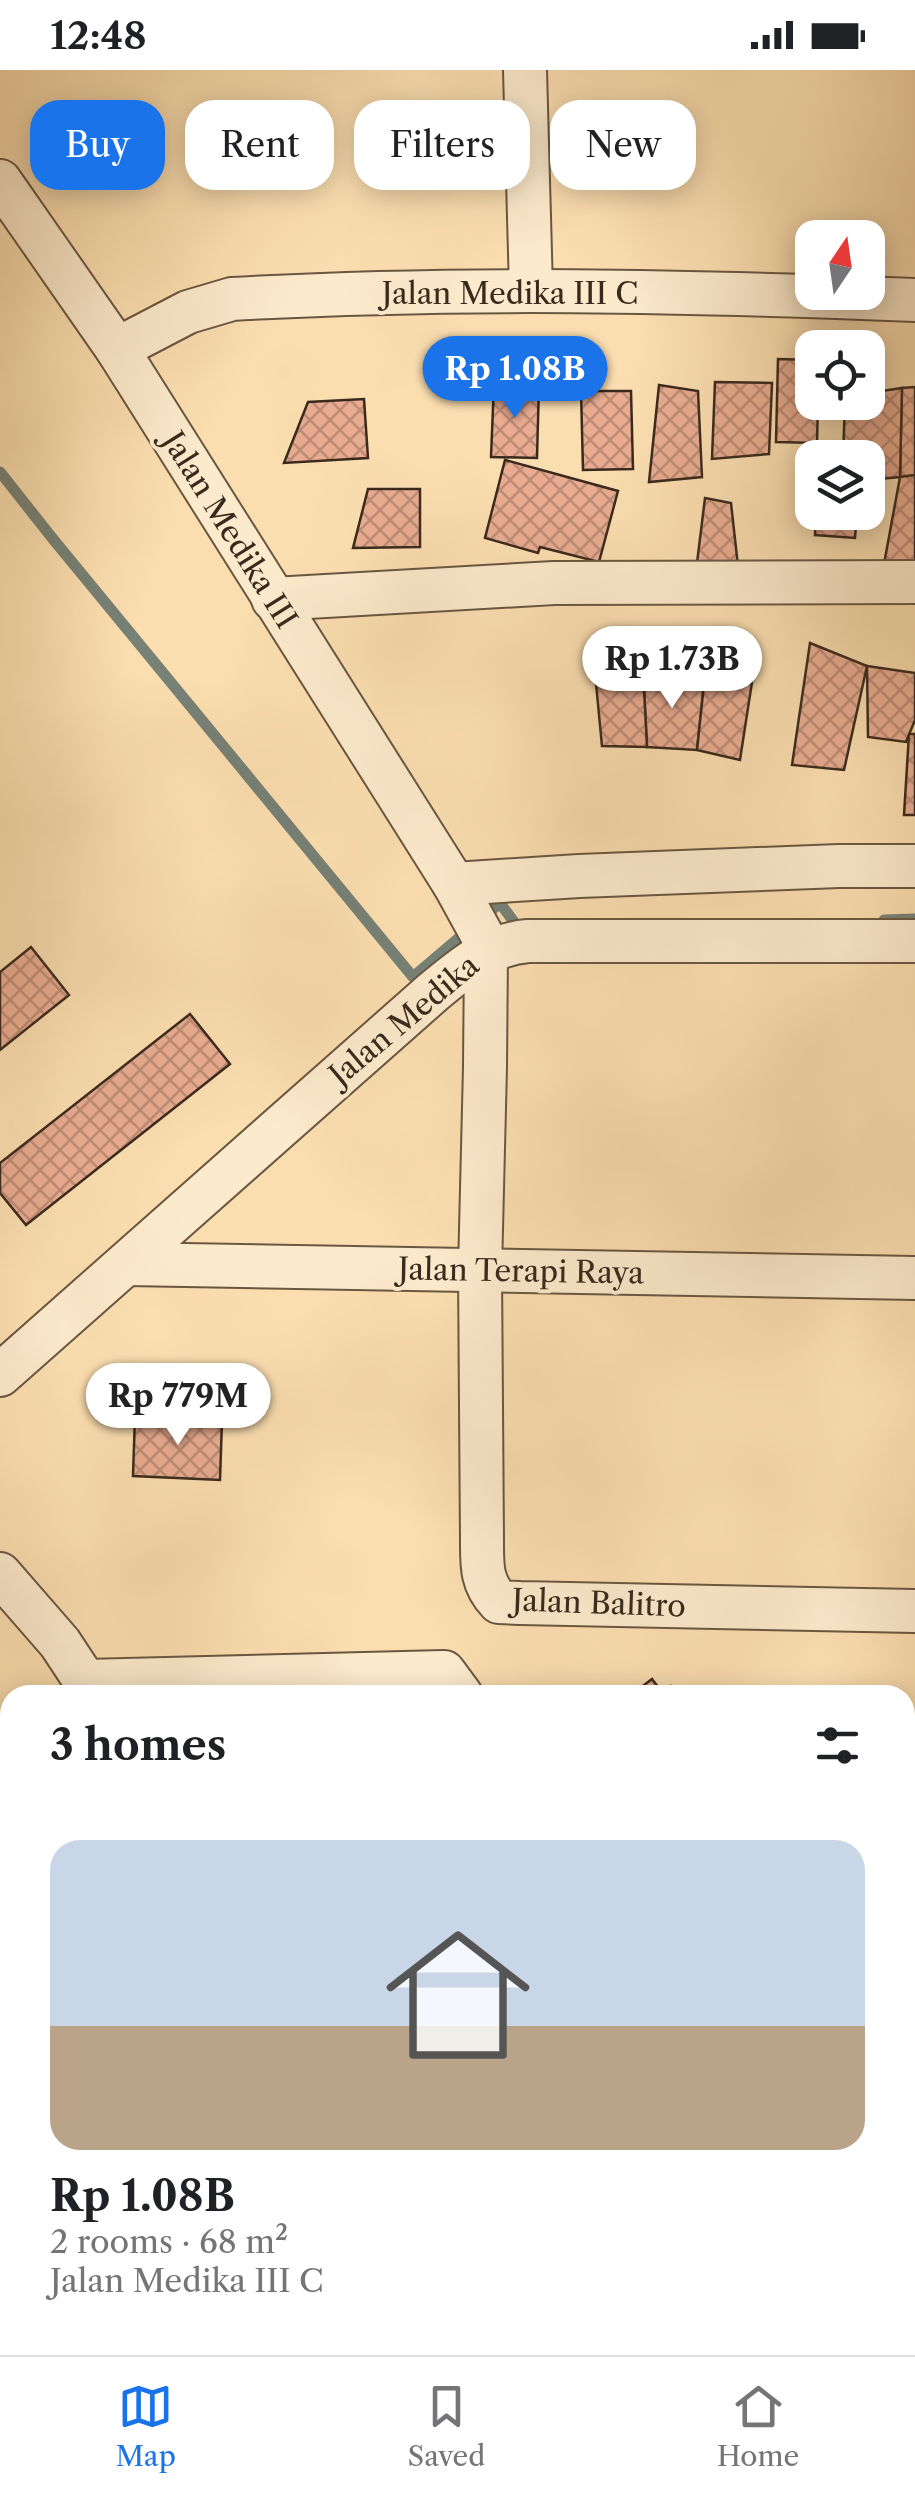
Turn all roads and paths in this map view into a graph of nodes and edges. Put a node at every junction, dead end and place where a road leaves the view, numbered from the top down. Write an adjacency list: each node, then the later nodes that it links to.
1 (525, 70): 3 (street)
2 (0, 181): 5 (street, Jalan Medika III)
3 (531, 290): 4 (street, Jalan Medika III C); 5 (street, Jalan Medika III C)
4 (915, 300)
5 (117, 349): 7 (street, Jalan Medika III)
6 (915, 582): 7 (street)
7 (274, 600): 9 (street, Jalan Medika III)
8 (915, 866): 9 (street)
9 (473, 921): 10 (street, Jalan Medika); 11 (street, Jalan Medika); 12 (street)
10 (915, 941)
11 (126, 1264): 12 (street, Jalan Terapi Raya); 14 (street, Jalan Medika)
12 (480, 1270): 13 (street, Jalan Terapi Raya); 16 (street, Jalan Balitro)
13 (915, 1278)
14 (0, 1375)
15 (0, 1574): 18 (street)
16 (915, 1611)
17 (452, 1684): 19 (street)
18 (83, 1685)
19 (360, 1685)

